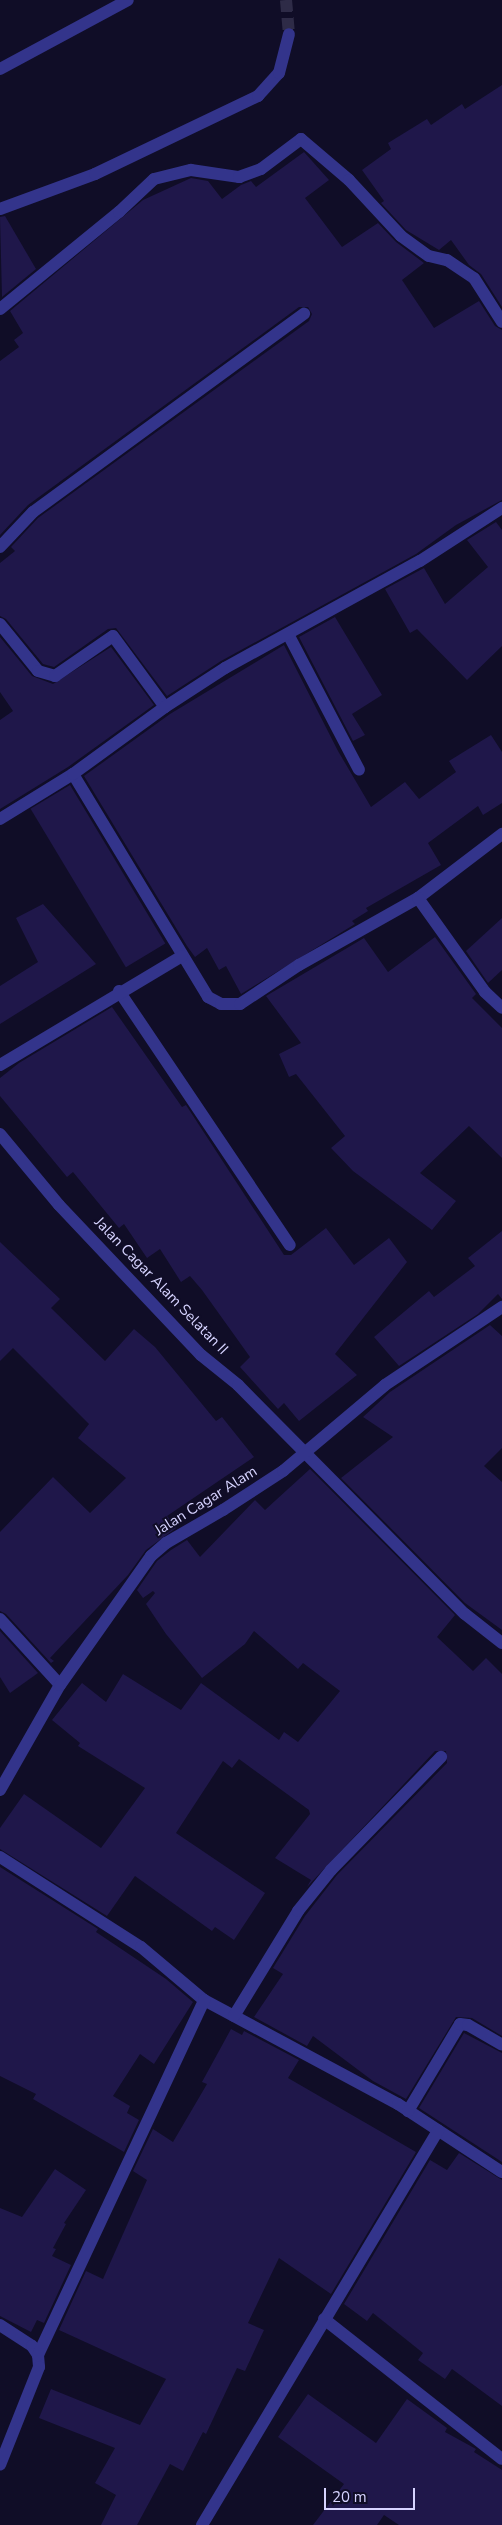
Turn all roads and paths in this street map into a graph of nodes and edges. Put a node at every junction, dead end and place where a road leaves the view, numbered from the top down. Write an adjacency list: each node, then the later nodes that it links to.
1 (128, 0): 3 (street)
2 (289, 34): 4 (street)
3 (0, 69)
4 (0, 210)
5 (0, 309): 7 (street)
6 (304, 314): 9 (street)
7 (502, 322)
8 (502, 508): 11 (street)
9 (0, 547)
10 (0, 624): 12 (street)
11 (288, 634): 12 (street); 13 (street)
12 (165, 707): 14 (street)
13 (359, 770)
14 (73, 774): 15 (street); 18 (street)
15 (0, 819)
16 (502, 834): 17 (street)
17 (418, 898): 18 (street); 20 (street)
18 (182, 956): 19 (street)
19 (119, 992): 21 (street); 23 (street)
20 (502, 1008)
21 (0, 1066)
22 (0, 1134): 25 (street, Jalan Cagar Alam Selatan II)
23 (290, 1245)
24 (502, 1307): 25 (street, Jalan Cagar Alam)
25 (305, 1454): 27 (street, Jalan Cagar Alam Selatan II); 28 (street, Jalan Cagar Alam)
26 (0, 1619): 28 (street)
27 (502, 1643)
28 (60, 1685): 30 (street, Jalan Cagar Alam)
29 (440, 1757): 33 (street)
30 (0, 1790)
31 (0, 1857): 32 (street)
32 (204, 2000): 33 (street); 40 (street)
33 (234, 2016): 35 (street)
34 (502, 2045): 35 (street)
35 (408, 2111): 36 (street)
36 (438, 2130): 37 (street); 38 (street)
37 (502, 2172)
38 (324, 2319): 41 (street); 43 (street)
39 (0, 2325): 40 (street)
40 (38, 2355): 42 (street)
41 (502, 2459)
42 (0, 2464)
43 (202, 2525)

